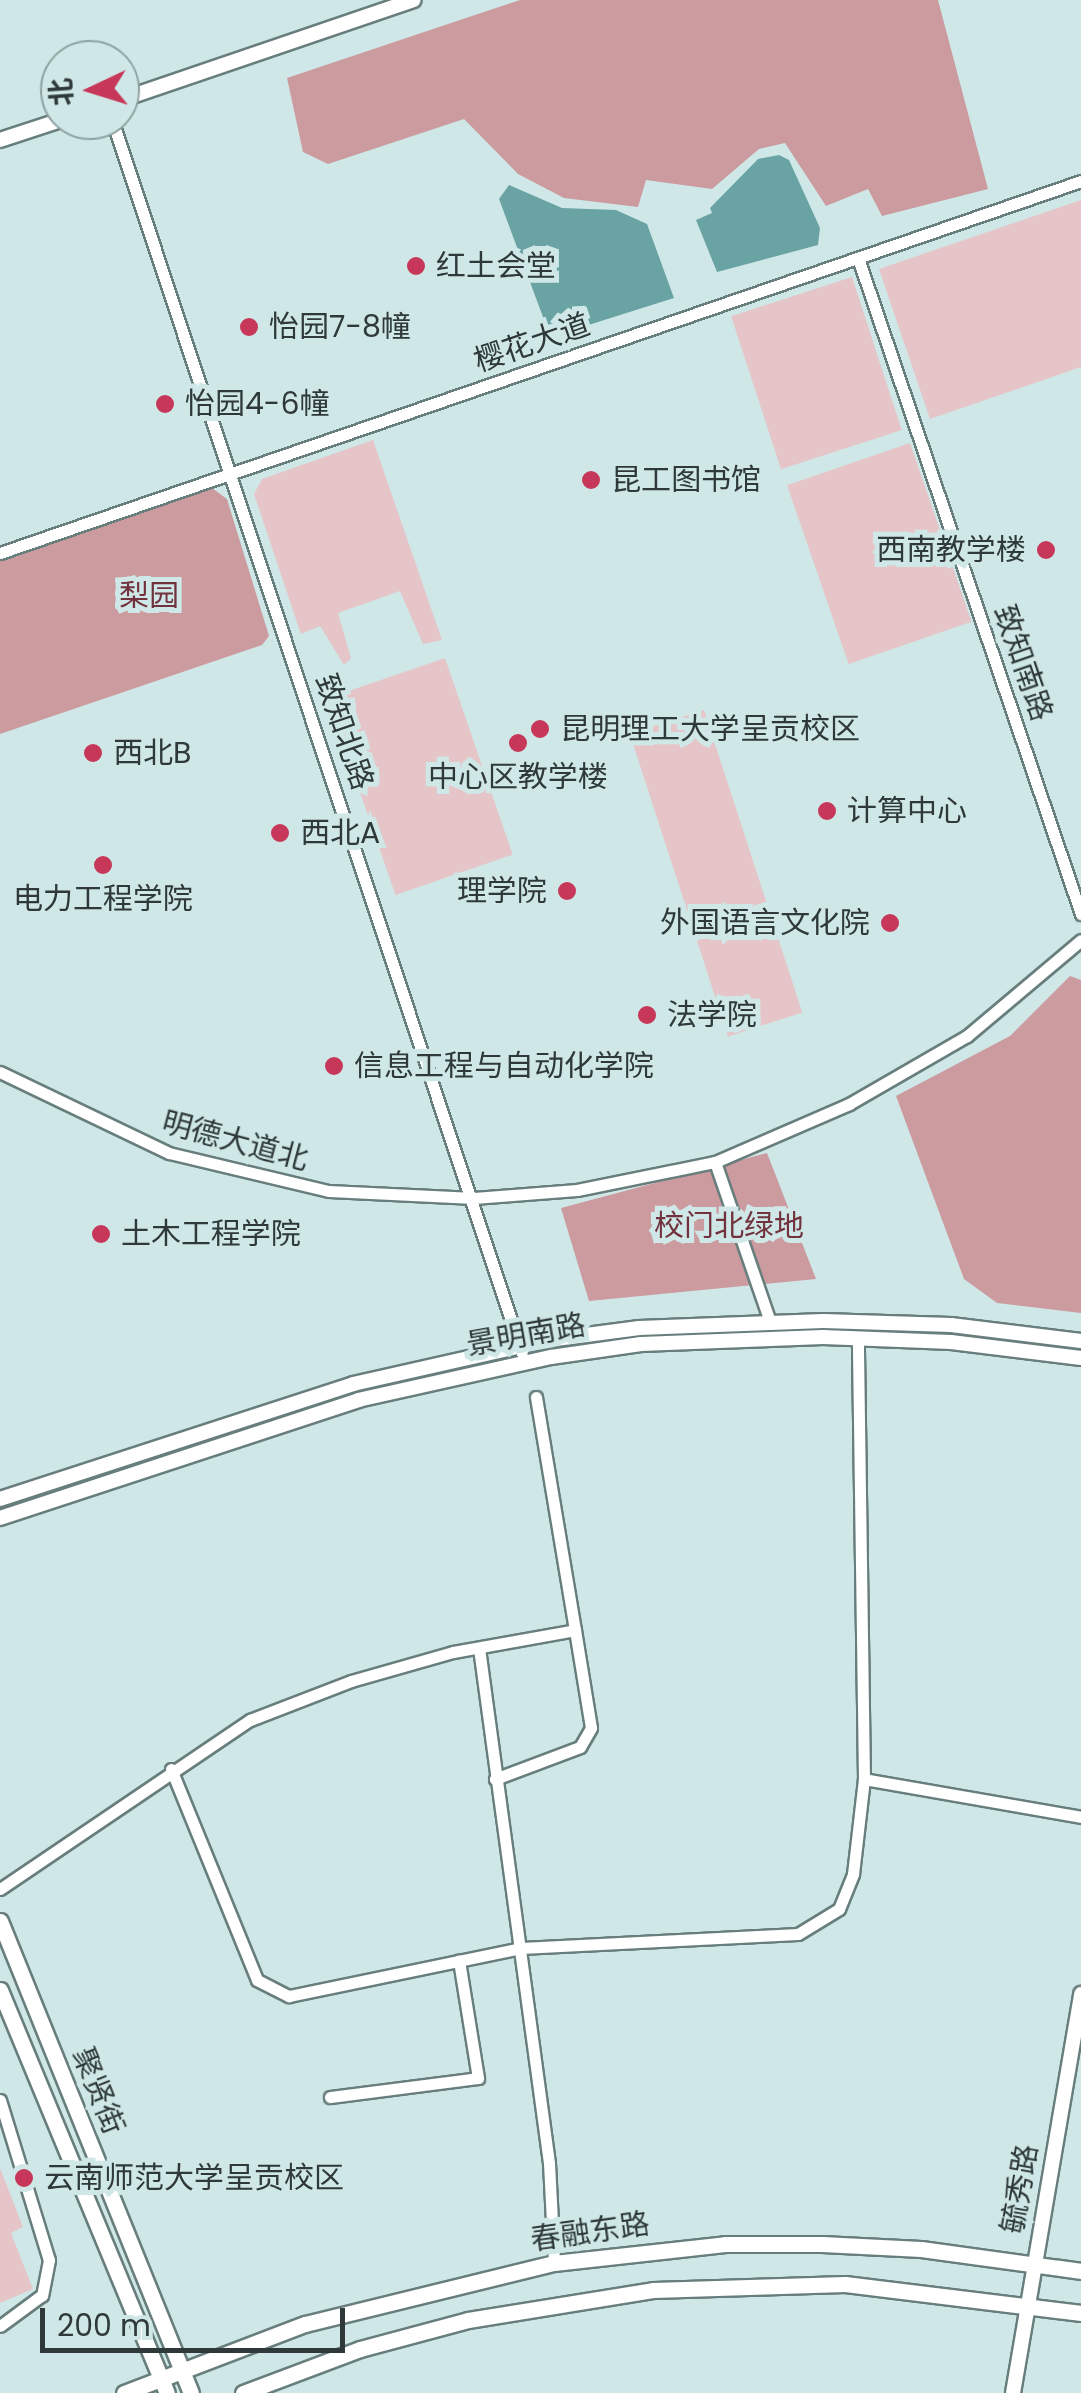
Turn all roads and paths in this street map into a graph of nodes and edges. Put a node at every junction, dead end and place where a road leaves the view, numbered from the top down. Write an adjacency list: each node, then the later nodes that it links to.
1 (413, 0): 2 (street)
2 (140, 93)
3 (40, 127): 4 (street)
4 (0, 140)
5 (119, 140): 8 (street, 致知北路)
6 (1081, 181): 7 (street, 樱花大道)
7 (858, 258): 8 (street, 樱花大道); 10 (street, 致知南路)
8 (230, 474): 9 (street, 樱花大道); 14 (street, 致知北路)
9 (0, 554)
10 (1081, 914)
11 (1081, 940): 13 (street, 明德大道北)
12 (0, 1072): 14 (street, 明德大道北)
13 (714, 1162): 14 (street, 明德大道北); 15 (street)
14 (474, 1198): 18 (street, 致知北路)
15 (770, 1322): 17 (street, 景明南路); 18 (street, 景明南路)
16 (858, 1338): 19 (street, 景明南路); 20 (street, 景明南路); 28 (street)
17 (1081, 1342)
18 (520, 1346): 20 (street, 致知北路); 22 (street, 景明南路)
19 (1081, 1358)
20 (524, 1362): 23 (street, 景明南路)
21 (536, 1397): 24 (street)
22 (0, 1499)
23 (0, 1518)
24 (575, 1630): 25 (street); 27 (street)
25 (479, 1648): 26 (street); 27 (street)
26 (171, 1769): 30 (street); 33 (street)
27 (495, 1779): 32 (street)
28 (864, 1779): 29 (street); 32 (street)
29 (1081, 1817)
30 (0, 1889)
31 (0, 1920): 45 (main road, 聚贤街)
32 (521, 1948): 33 (street); 40 (street)
33 (460, 1961): 36 (street)
34 (0, 1990): 46 (main road, 聚贤街)
35 (1081, 1994): 39 (street, 毓秀路)
36 (330, 2097)
37 (0, 2100): 38 (street)
38 (4, 2127): 44 (street)
39 (1035, 2262): 40 (main road, 春融东路); 41 (main road, 春融东路); 42 (street, 毓秀路)
40 (554, 2263): 45 (main road, 春融东路)
41 (1081, 2271)
42 (1028, 2304): 43 (main road); 49 (main road); 50 (street, 毓秀路)
43 (1081, 2312)
44 (0, 2326)
45 (182, 2370): 46 (main road, 春融东路); 48 (main road, 聚贤街)
46 (164, 2386): 47 (main road, 春融东路)
47 (124, 2393)
48 (192, 2393)
49 (243, 2393)
50 (1013, 2393)

